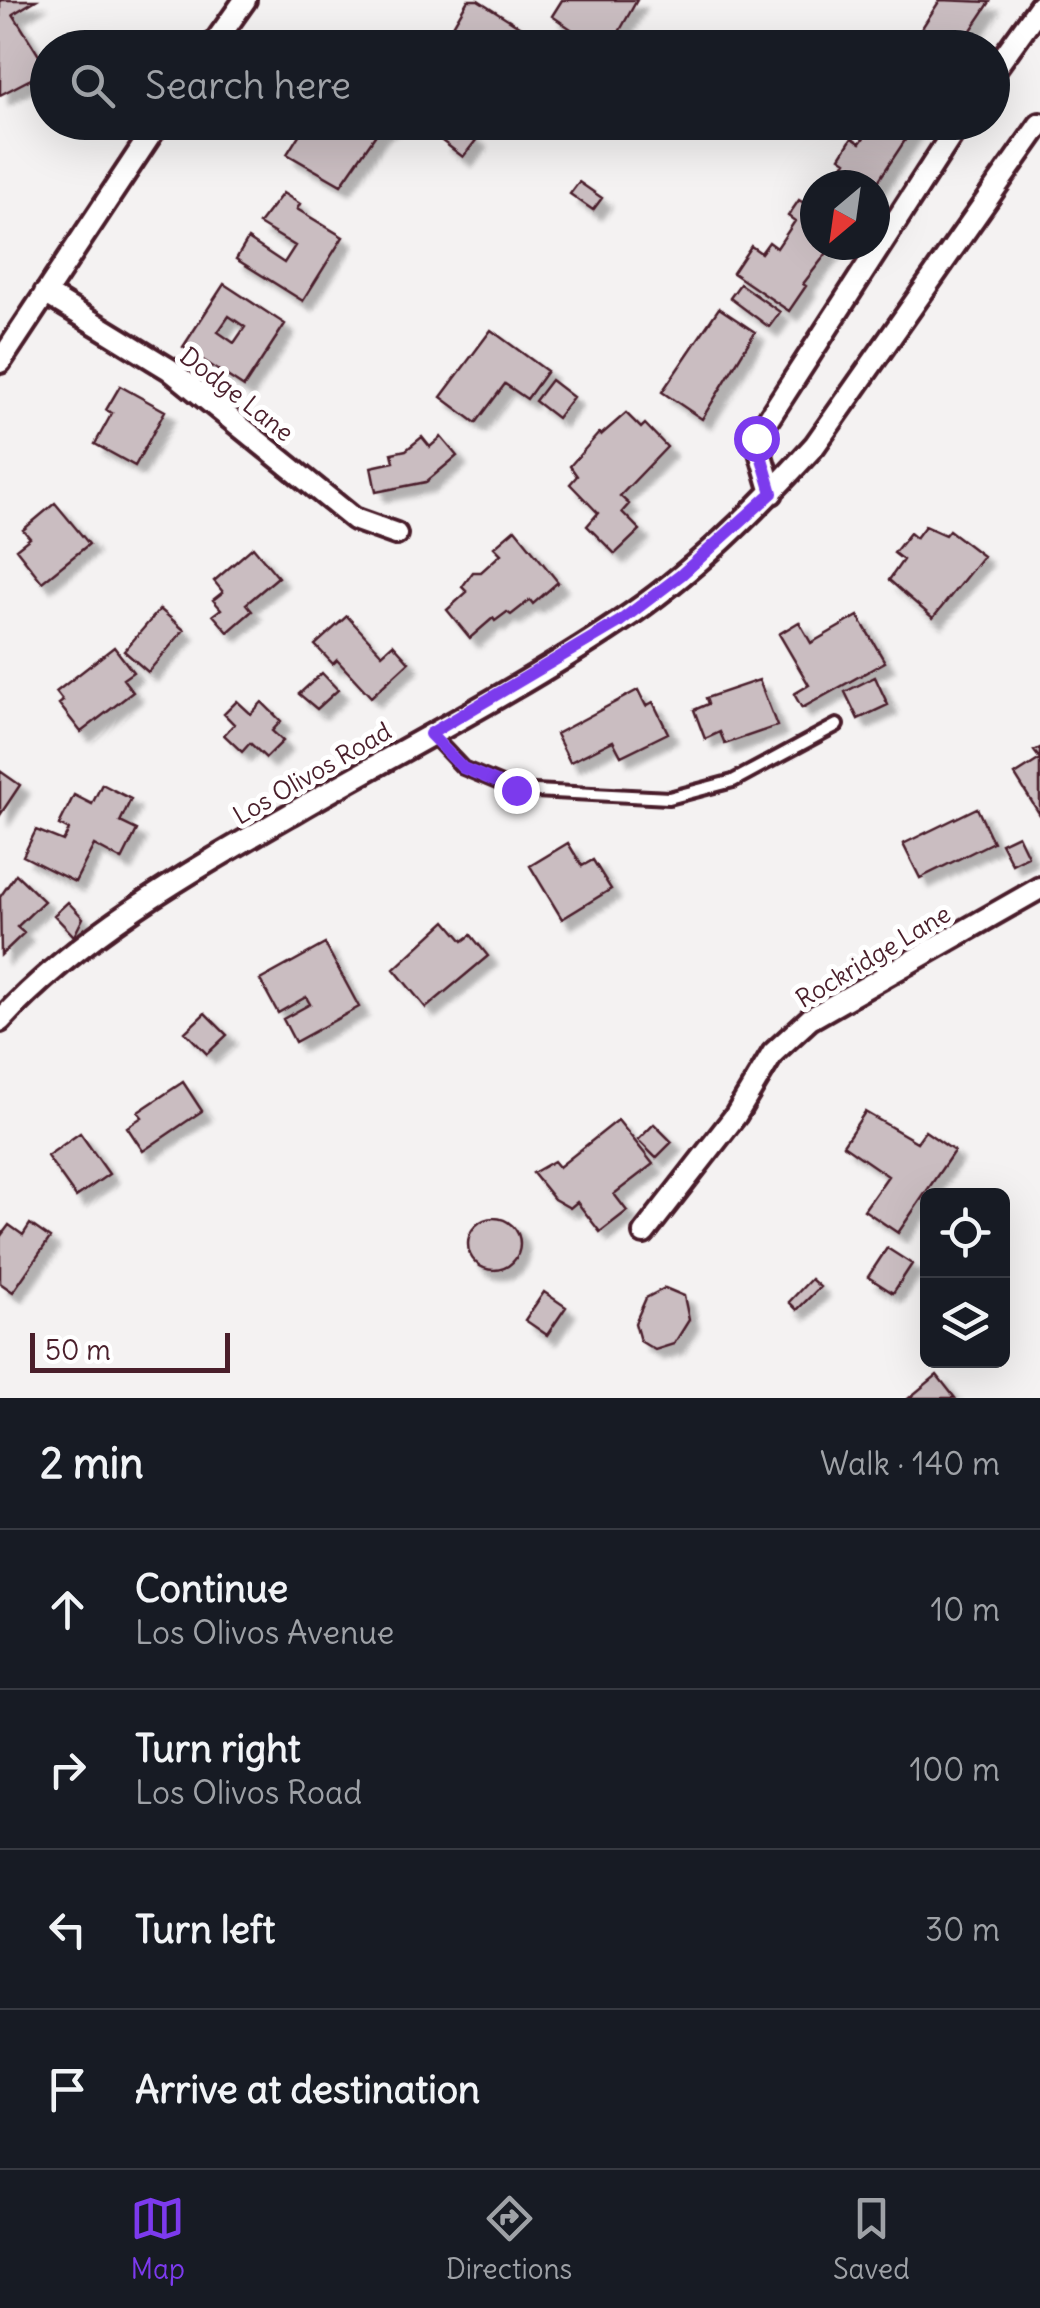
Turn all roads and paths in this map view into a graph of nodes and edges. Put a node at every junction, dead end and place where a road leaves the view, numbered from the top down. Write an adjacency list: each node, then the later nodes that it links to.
1 (245, 0): 3 (street)
2 (1040, 6): 4 (street)
3 (224, 30)
4 (1010, 47)
5 (1040, 124): 10 (street, Los Olivos Road)
6 (148, 140): 8 (street)
7 (948, 140): 10 (street)
8 (45, 294): 9 (street); 11 (street, Dodge Lane)
9 (0, 362)
10 (772, 493): 13 (street, Los Olivos Road)
11 (396, 534)
12 (837, 725): 13 (lane)
13 (430, 734): 15 (street, Los Olivos Road)
14 (1040, 888): 16 (street, Rockridge Lane)
15 (0, 1022)
16 (644, 1233)

